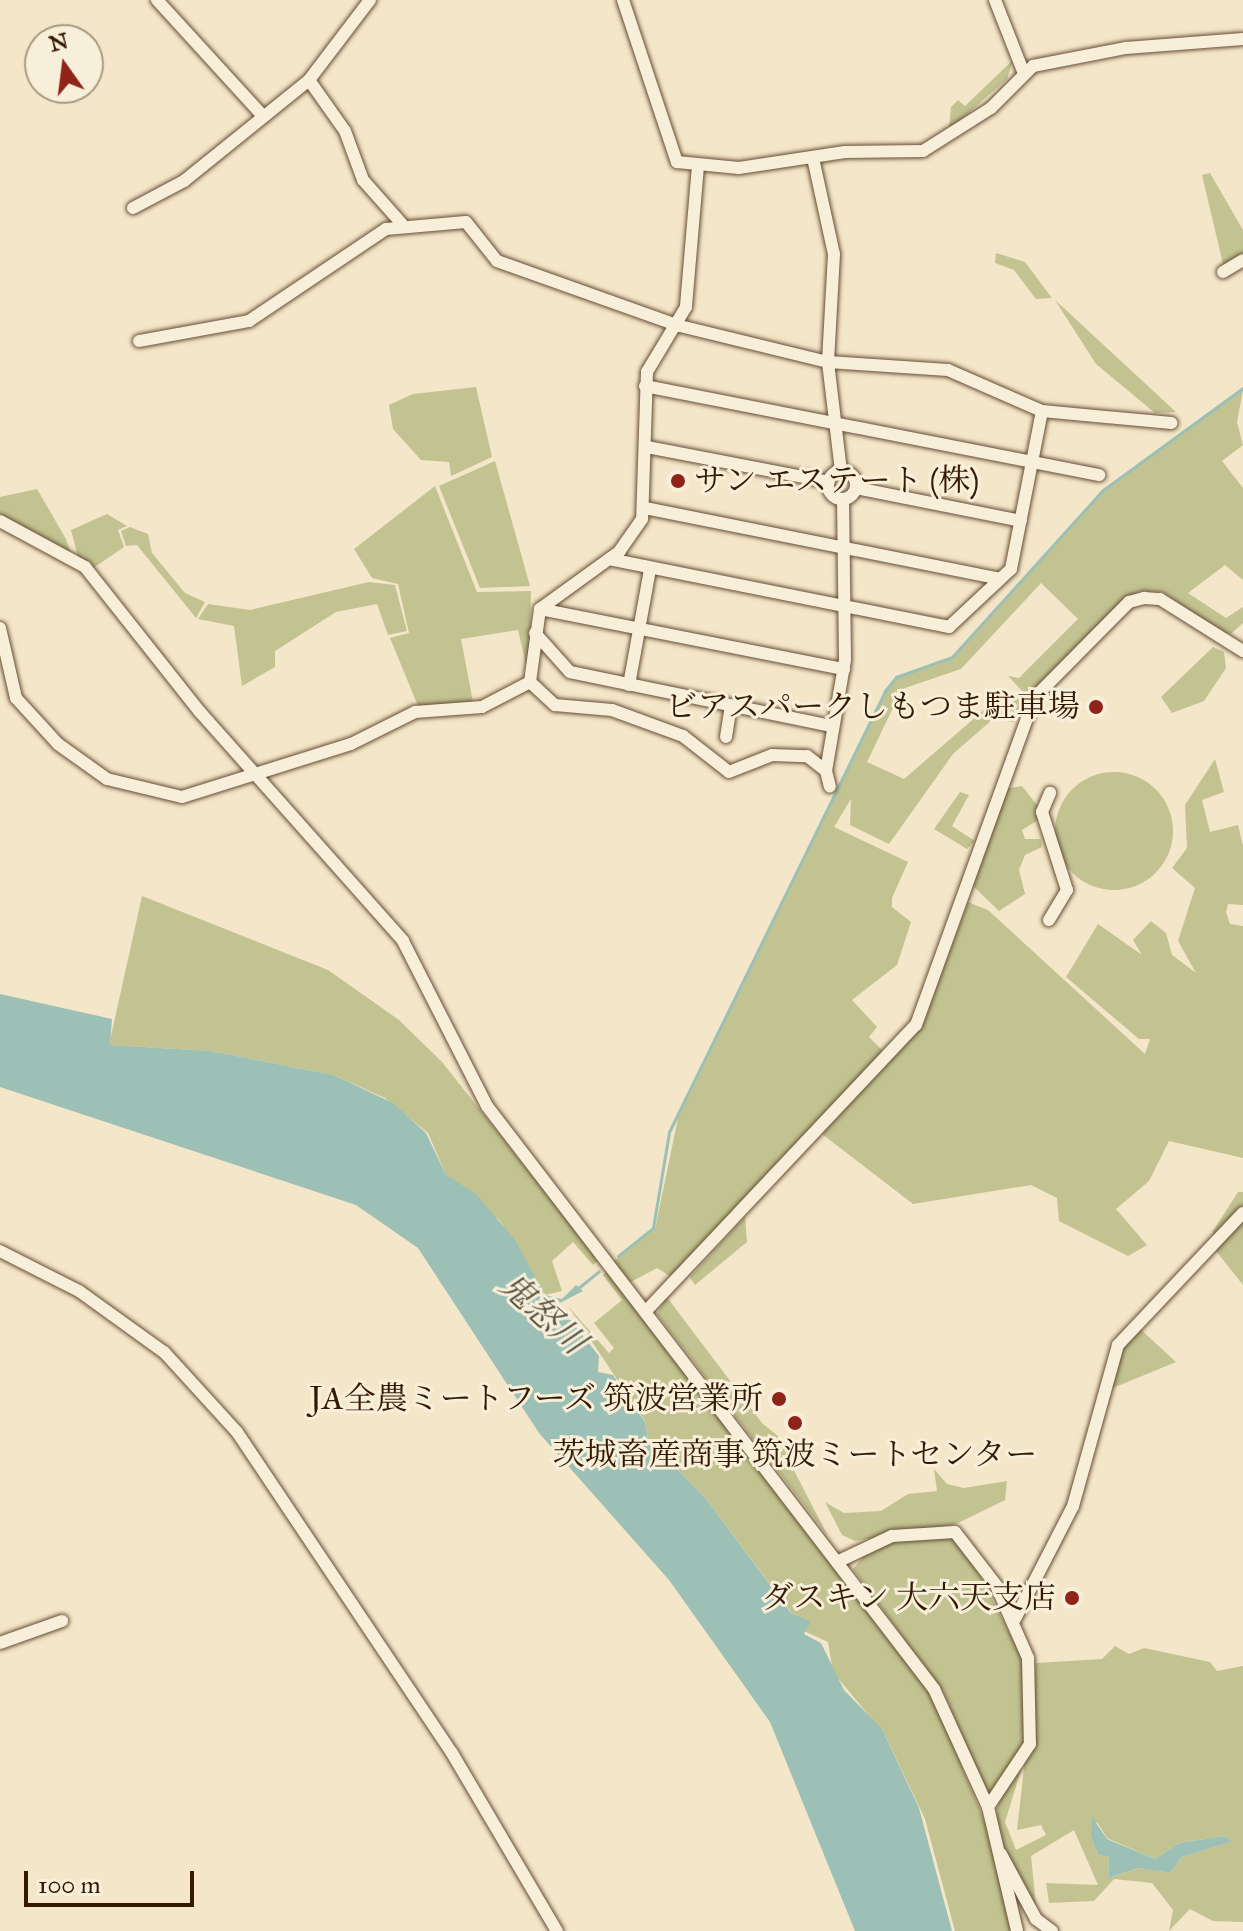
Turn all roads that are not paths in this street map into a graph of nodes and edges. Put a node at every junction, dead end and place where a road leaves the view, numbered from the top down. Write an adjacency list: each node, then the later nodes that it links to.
1 (157, 0): 8 (street)
2 (370, 0): 7 (street)
3 (623, 0): 10 (street)
4 (995, 0): 6 (street)
5 (1243, 39): 6 (street)
6 (1023, 71): 9 (street)
7 (309, 80): 8 (street); 12 (street)
8 (263, 116): 11 (street)
9 (813, 158): 10 (street); 17 (street)
10 (698, 166): 15 (street)
11 (133, 208)
12 (402, 224): 15 (street); 16 (street)
13 (1243, 260): 14 (street)
14 (1223, 272)
15 (680, 326): 17 (street); 18 (street)
16 (139, 341)
17 (828, 362): 19 (street); 21 (street)
18 (645, 386): 21 (street); 22 (street)
19 (1042, 411): 20 (street); 23 (street)
20 (1171, 423)
21 (833, 424): 23 (street); 24 (street)
22 (647, 447): 26 (street); 29 (street)
23 (1033, 463): 25 (street); 31 (street)
24 (841, 471): 26 (street); 27 (street)
25 (1099, 475)
26 (829, 482): 28 (street)
27 (856, 488): 28 (street); 31 (street)
28 (843, 499): 32 (street)
29 (645, 508): 32 (street); 33 (street)
30 (0, 521): 48 (street)
31 (1021, 521): 35 (street)
32 (844, 546): 35 (street); 36 (street)
33 (609, 559): 34 (street); 37 (street)
34 (650, 569): 36 (street); 39 (street)
35 (999, 579): 36 (street)
36 (843, 607): 42 (street)
37 (540, 609): 39 (street); 40 (street)
38 (0, 628): 48 (street)
39 (641, 628): 42 (street); 44 (street)
40 (535, 633): 43 (street); 44 (street)
41 (1243, 651): 55 (street)
42 (844, 669): 46 (street)
43 (530, 682): 48 (street); 49 (street)
44 (629, 685): 45 (street)
45 (731, 706): 46 (street); 47 (street)
46 (830, 726): 49 (street)
47 (726, 737)
48 (253, 771): 55 (street)
49 (826, 771): 50 (street)
50 (830, 787)
51 (1050, 793): 52 (street)
52 (1049, 920)
53 (1243, 1213): 57 (street)
54 (0, 1251): 62 (street)
55 (647, 1310): 56 (street)
56 (839, 1561): 57 (street); 60 (street)
57 (1015, 1619): 60 (street)
58 (62, 1621): 59 (street)
59 (0, 1643)
60 (988, 1807): 61 (street)
61 (1001, 1854): 63 (street); 64 (street)
62 (557, 1931)
63 (1017, 1931)
64 (1052, 1931)

